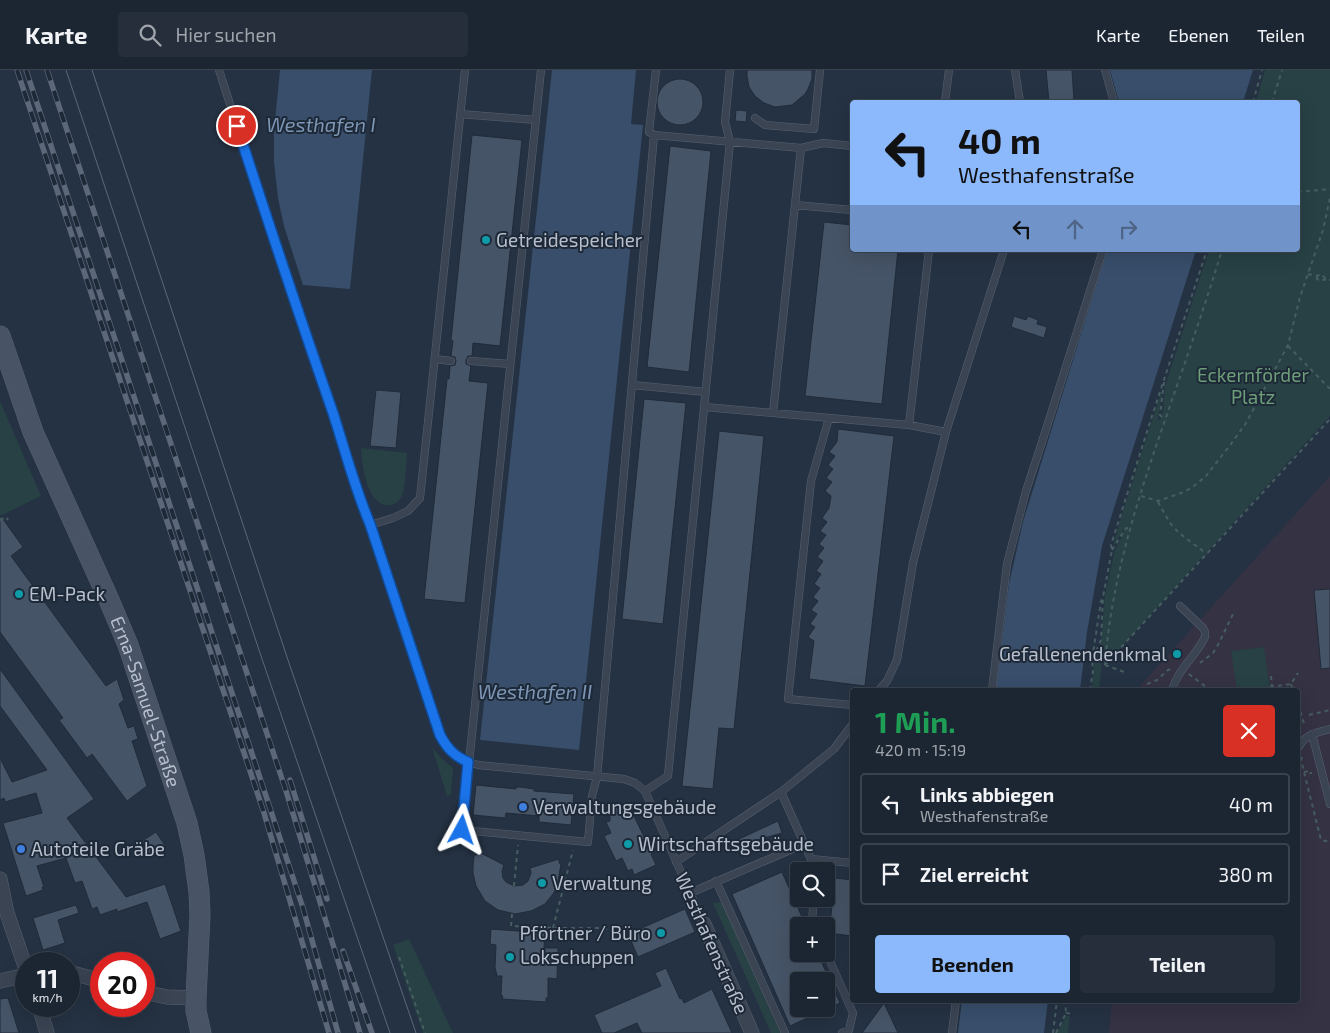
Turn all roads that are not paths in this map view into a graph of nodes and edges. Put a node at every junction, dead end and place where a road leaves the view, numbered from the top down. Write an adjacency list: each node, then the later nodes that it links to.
1 (219, 70): 37 (lane)
2 (465, 70): 13 (lane)
3 (541, 70): 15 (lane)
4 (656, 70): 16 (lane)
5 (730, 70): 17 (lane)
6 (820, 70): 14 (lane)
7 (948, 70): 10 (lane)
8 (1015, 70): 11 (lane)
9 (1105, 70): 12 (lane)
10 (945, 100)
11 (1020, 100)
12 (1113, 100)
13 (460, 114): 15 (lane); 26 (lane)
14 (756, 118)
15 (536, 120): 29 (lane)
16 (654, 136): 17 (lane); 30 (lane)
17 (730, 142): 19 (lane); 31 (lane)
18 (850, 146): 19 (lane)
19 (801, 148): 20 (lane)
20 (795, 205): 21 (lane); 33 (lane)
21 (850, 210)
22 (929, 252): 35 (lane)
23 (1003, 252): 36 (lane)
24 (1102, 252): 40 (lane)
25 (0, 336): 66 (main road, Erna-Samuel-Straße)
26 (435, 359): 27 (lane); 37 (lane)
27 (451, 361)
28 (471, 362): 29 (lane)
29 (510, 364): 47 (lane)
30 (632, 385): 31 (lane); 48 (lane)
31 (706, 392): 32 (lane)
32 (705, 407): 33 (lane); 49 (lane)
33 (773, 413): 34 (lane)
34 (829, 418): 35 (lane); 42 (lane)
35 (909, 425): 36 (lane)
36 (946, 432): 39 (lane)
37 (370, 524): 47 (lane)
38 (1180, 606): 41 (lane)
39 (881, 688)
40 (992, 688)
41 (1173, 688)
42 (850, 705)
43 (850, 728): 50 (lane)
44 (1330, 729): 45 (lane)
45 (1310, 735): 46 (lane); 51 (lane)
46 (1300, 745)
47 (468, 762): 48 (lane); 48 (lane)
48 (597, 776): 49 (lane)
49 (645, 791): 54 (lane, Westhafenstraße)
50 (781, 792): 52 (lane); 54 (lane)
51 (1330, 804)
52 (804, 844): 53 (lane); 58 (lane)
53 (811, 859): 55 (lane); 56 (lane)
54 (676, 862): 59 (lane, Westhafenstraße)
55 (812, 862)
56 (850, 863)
57 (0, 880): 61 (street)
58 (716, 881): 59 (lane); 73 (lane)
59 (690, 893): 60 (lane, Westhafenstraße)
60 (704, 924): 72 (street, Westhafenstraße)
61 (21, 952)
62 (830, 962): 69 (lane)
63 (15, 978): 64 (street)
64 (0, 981)
65 (155, 994): 66 (street)
66 (196, 998): 71 (main road, Erna-Samuel-Straße)
67 (956, 1003): 74 (lane)
68 (43, 1017): 70 (street)
69 (847, 1032)
70 (48, 1033)
71 (201, 1033)
72 (752, 1033)
73 (785, 1033)
74 (952, 1033)

